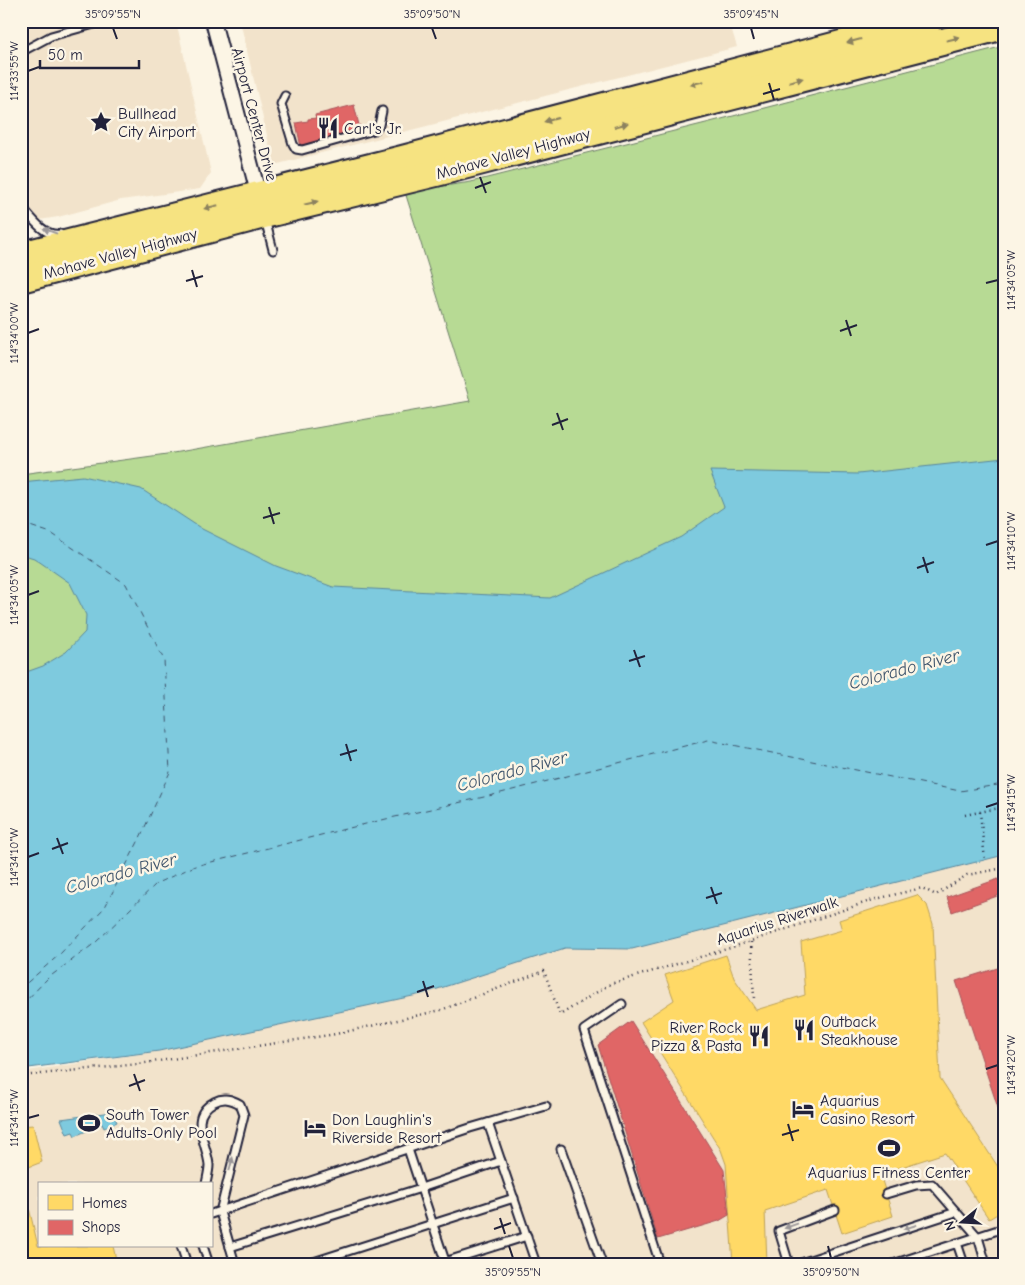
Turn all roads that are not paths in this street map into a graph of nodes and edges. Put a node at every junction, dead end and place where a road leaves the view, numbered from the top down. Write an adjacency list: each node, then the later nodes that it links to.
1 (105, 21): 5 (lane)
2 (213, 21): 8 (street, Airport Center Drive)
3 (929, 21): 8 (highway, Mohave Valley Highway, one-way to 8)
4 (1004, 26): 8 (highway, Mohave Valley Highway, one-way to 4)
5 (21, 52)
6 (285, 96): 7 (lane)
7 (382, 111)
8 (261, 205): 11 (lane); 12 (highway, Mohave Valley Highway, one-way to 12); 13 (highway, Mohave Valley Highway)
9 (21, 206): 10 (lane, one-way to 9)
10 (66, 232)
11 (273, 250)
12 (21, 255)
13 (21, 279)
14 (622, 1004): 43 (lane)
15 (546, 1106): 16 (lane)
16 (488, 1123): 17 (lane); 19 (lane)
17 (408, 1149): 21 (lane); 25 (lane)
18 (561, 1149): 42 (lane)
19 (501, 1161): 21 (lane); 23 (lane)
20 (206, 1182): 25 (lane, one-way to 20)
21 (421, 1188): 28 (lane); 33 (lane)
22 (886, 1194): 26 (lane)
23 (514, 1198): 28 (lane); 30 (lane)
24 (835, 1210): 44 (lane, one-way to 44)
25 (220, 1212): 27 (lane); 33 (lane)
26 (956, 1212): 31 (lane); 45 (lane, one-way to 45)
27 (212, 1214)
28 (433, 1225): 36 (lane); 40 (lane)
29 (1004, 1228): 31 (lane)
30 (527, 1236): 36 (lane); 41 (lane)
31 (978, 1237): 32 (lane); 48 (lane)
32 (957, 1243): 46 (lane); 47 (lane)
33 (230, 1247): 39 (lane)
34 (182, 1248): 37 (lane)
35 (204, 1248): 38 (lane)
36 (443, 1263)
37 (187, 1264)
38 (209, 1264)
39 (235, 1264)
40 (307, 1264)
41 (536, 1264)
42 (602, 1264)
43 (660, 1264)
44 (789, 1264)
45 (798, 1264)
46 (893, 1264)
47 (964, 1264)
48 (986, 1264)

